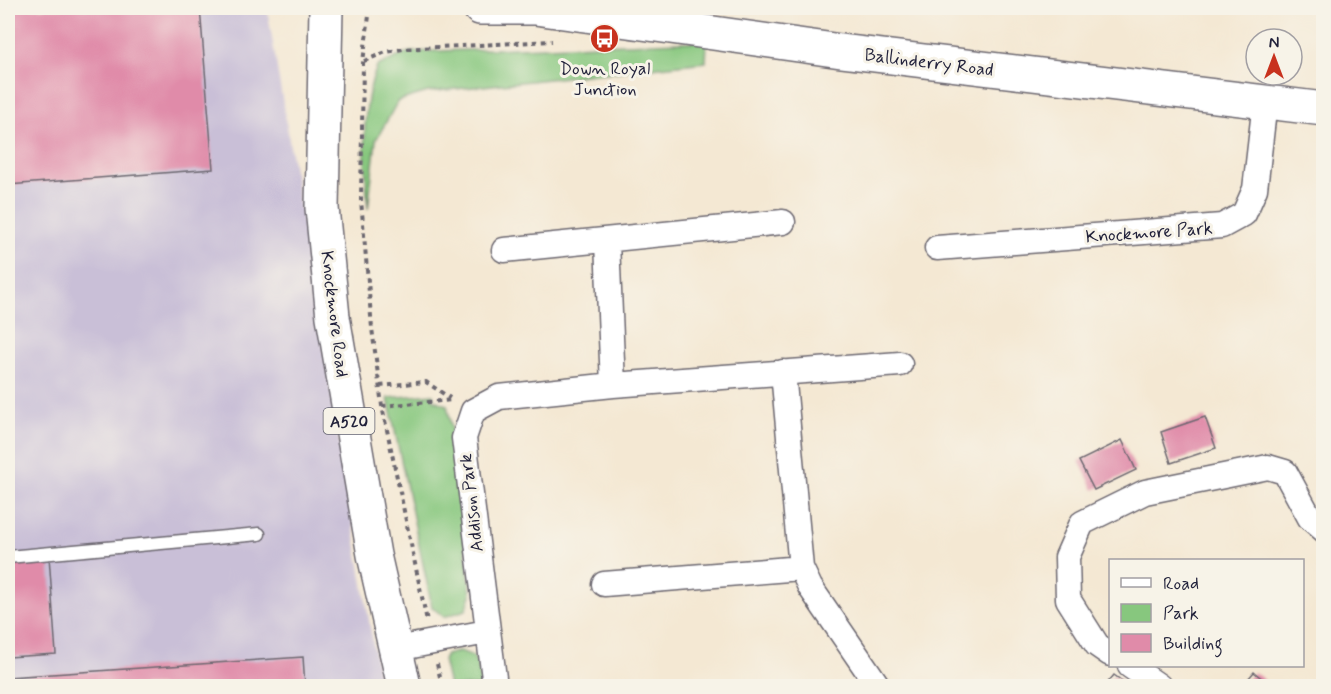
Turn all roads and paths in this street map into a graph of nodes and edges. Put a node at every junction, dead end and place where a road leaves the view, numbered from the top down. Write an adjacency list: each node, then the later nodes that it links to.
1 (326, 8): 26 (main road, Knockmore Road / A520)
2 (370, 8): 5 (path)
3 (480, 8): 4 (main road, Ballinderry Road)
4 (549, 15): 5 (path); 6 (main road, Ballinderry Road)
5 (363, 62): 15 (path)
6 (1265, 102): 7 (main road, Ballinderry Road); 10 (street, Knockmore Park)
7 (1323, 109)
8 (783, 222): 9 (street)
9 (607, 242): 11 (street); 14 (street)
10 (937, 248)
11 (504, 250)
12 (900, 364): 13 (street)
13 (783, 372): 14 (street); 22 (street)
14 (613, 385): 18 (street)
15 (380, 386): 16 (path); 17 (path)
16 (451, 399): 17 (path); 18 (path)
17 (382, 406): 25 (path)
18 (473, 411): 24 (street, Addison Park)
19 (1323, 530): 27 (street)
20 (259, 534): 21 (lane)
21 (8, 557)
22 (801, 568): 23 (street); 32 (street)
23 (604, 584)
24 (487, 632): 25 (street); 31 (street, Addison Park)
25 (432, 642): 26 (street); 30 (path)
26 (396, 649): 29 (main road, Knockmore Road / A520)
27 (1109, 653)
28 (1131, 667): 33 (street)
29 (404, 687)
30 (442, 687)
31 (495, 687)
32 (878, 687)
33 (1159, 687)

